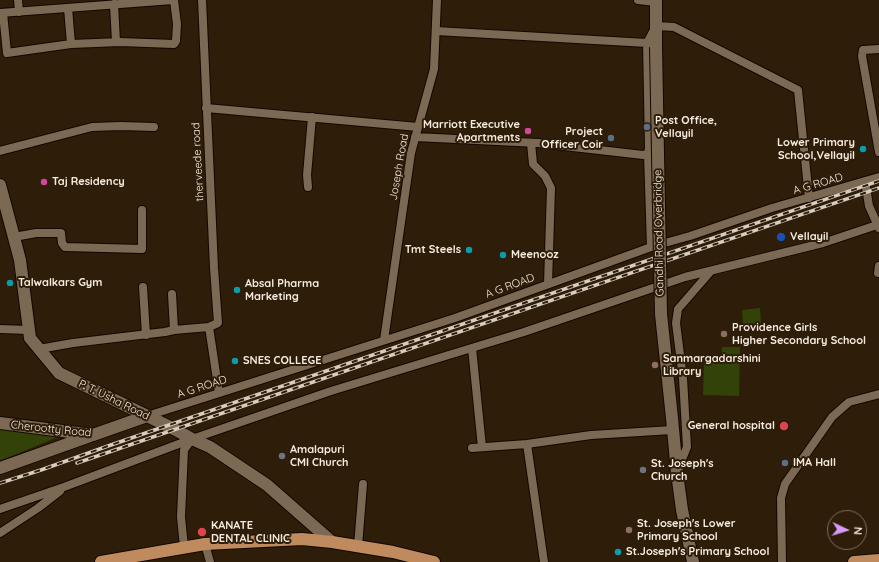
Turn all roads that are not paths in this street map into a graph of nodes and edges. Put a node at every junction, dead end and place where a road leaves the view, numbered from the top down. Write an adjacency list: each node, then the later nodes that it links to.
1 (18, 0): 9 (street)
2 (174, 0): 7 (street); 13 (street)
3 (202, 0): 17 (street, therveede road)
4 (437, 0): 12 (street, Joseph Road)
5 (638, 0): 6 (street)
6 (656, 1): 11 (street, Gandhi Road Overbridge)
7 (114, 4): 8 (street); 13 (street)
8 (68, 8): 9 (street); 14 (street)
9 (19, 12): 10 (street)
10 (1, 13): 14 (street)
11 (656, 26): 15 (street, Gandhi Road Overbridge); 30 (street)
12 (436, 31): 15 (street); 20 (street, Joseph Road)
13 (116, 42): 14 (street)
14 (71, 44)
15 (652, 45): 25 (street); 51 (street, Gandhi Road Overbridge, bridge)
16 (879, 49): 24 (street)
17 (206, 108): 18 (street); 39 (street, therveede road)
18 (312, 117): 20 (street); 29 (street)
19 (154, 127): 23 (street)
20 (418, 127): 21 (street, Joseph Road)
21 (415, 137): 22 (street); 44 (street, Joseph Road)
22 (531, 143): 25 (street); 36 (street)
23 (0, 152)
24 (879, 152)
25 (648, 154): 34 (street)
26 (879, 177): 27 (street, A G ROAD)
27 (865, 181): 30 (street, A G ROAD); 32 (street)
28 (0, 185): 33 (street, P. T. Usha Road)
29 (308, 188)
30 (809, 198): 34 (street, A G ROAD)
31 (142, 210): 33 (street)
32 (878, 227): 35 (street)
33 (14, 237): 41 (street, P. T. Usha Road)
34 (651, 247): 36 (street, A G ROAD)
35 (711, 271): 45 (street); 58 (street)
36 (548, 284): 44 (street, A G ROAD)
37 (144, 287): 43 (street)
38 (172, 294): 42 (street)
39 (209, 327): 42 (street); 47 (street)
40 (0, 329): 41 (street)
41 (28, 330): 46 (street, P. T. Usha Road)
42 (174, 330): 43 (street)
43 (146, 335): 46 (street)
44 (384, 340): 47 (street, A G ROAD)
45 (472, 348): 53 (street); 55 (street)
46 (39, 350): 49 (street, P. T. Usha Road)
47 (218, 393): 49 (street, A G ROAD)
48 (879, 394): 74 (street)
49 (147, 416): 52 (street, Cherootty Road); 53 (street, P. T. Usha Road)
50 (0, 423): 52 (street, Cherootty Road)
51 (672, 424): 54 (street); 58 (street, Gandhi Road Overbridge)
52 (93, 435): 57 (street)
53 (192, 439): 60 (street); 63 (street, P. T. Usha Road); 66 (street)
54 (527, 444): 55 (street); 72 (street)
55 (482, 447): 56 (street)
56 (472, 448)
57 (0, 468)
58 (677, 473): 73 (street, Gandhi Road Overbridge)
59 (363, 484): 65 (street)
60 (64, 487): 61 (street); 62 (street)
61 (0, 509)
62 (0, 533)
63 (332, 542): 64 (main road); 65 (main road)
64 (205, 544): 66 (main road); 70 (street)
65 (358, 546): 71 (main road)
66 (184, 547): 67 (main road)
67 (140, 558): 69 (main road)
68 (879, 560): 75 (main road)
69 (102, 562)
70 (210, 562)
71 (434, 562)
72 (544, 562)
73 (693, 562)
74 (782, 562)
75 (854, 562)

